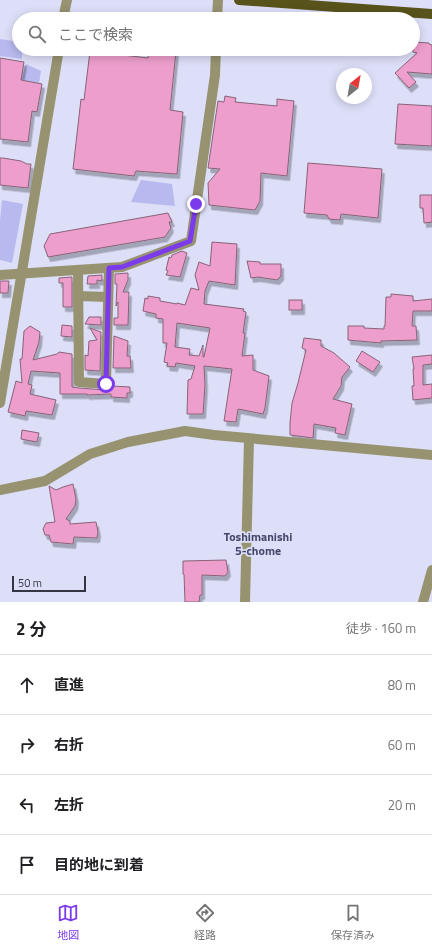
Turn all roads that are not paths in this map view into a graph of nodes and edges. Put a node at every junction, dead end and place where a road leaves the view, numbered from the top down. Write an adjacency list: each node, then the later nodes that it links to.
1 (67, 0): 5 (street)
2 (218, 0): 6 (street)
3 (239, 0): 4 (main road)
4 (319, 3): 7 (main road)
5 (65, 12)
6 (217, 12)
7 (411, 12)
8 (420, 13): 9 (main road)
9 (432, 14)
10 (57, 56): 14 (street)
11 (216, 56): 12 (street)
12 (109, 268): 13 (street); 17 (street)
13 (78, 270): 14 (street); 16 (street)
14 (21, 273): 15 (street); 18 (street)
15 (0, 275)
16 (78, 296): 17 (street); 17 (street)
17 (108, 296)
18 (0, 403)
19 (249, 439): 20 (street); 21 (street); 23 (street)
20 (432, 455)
21 (0, 490)
22 (432, 570): 24 (street)
23 (245, 602)
24 (423, 602)

